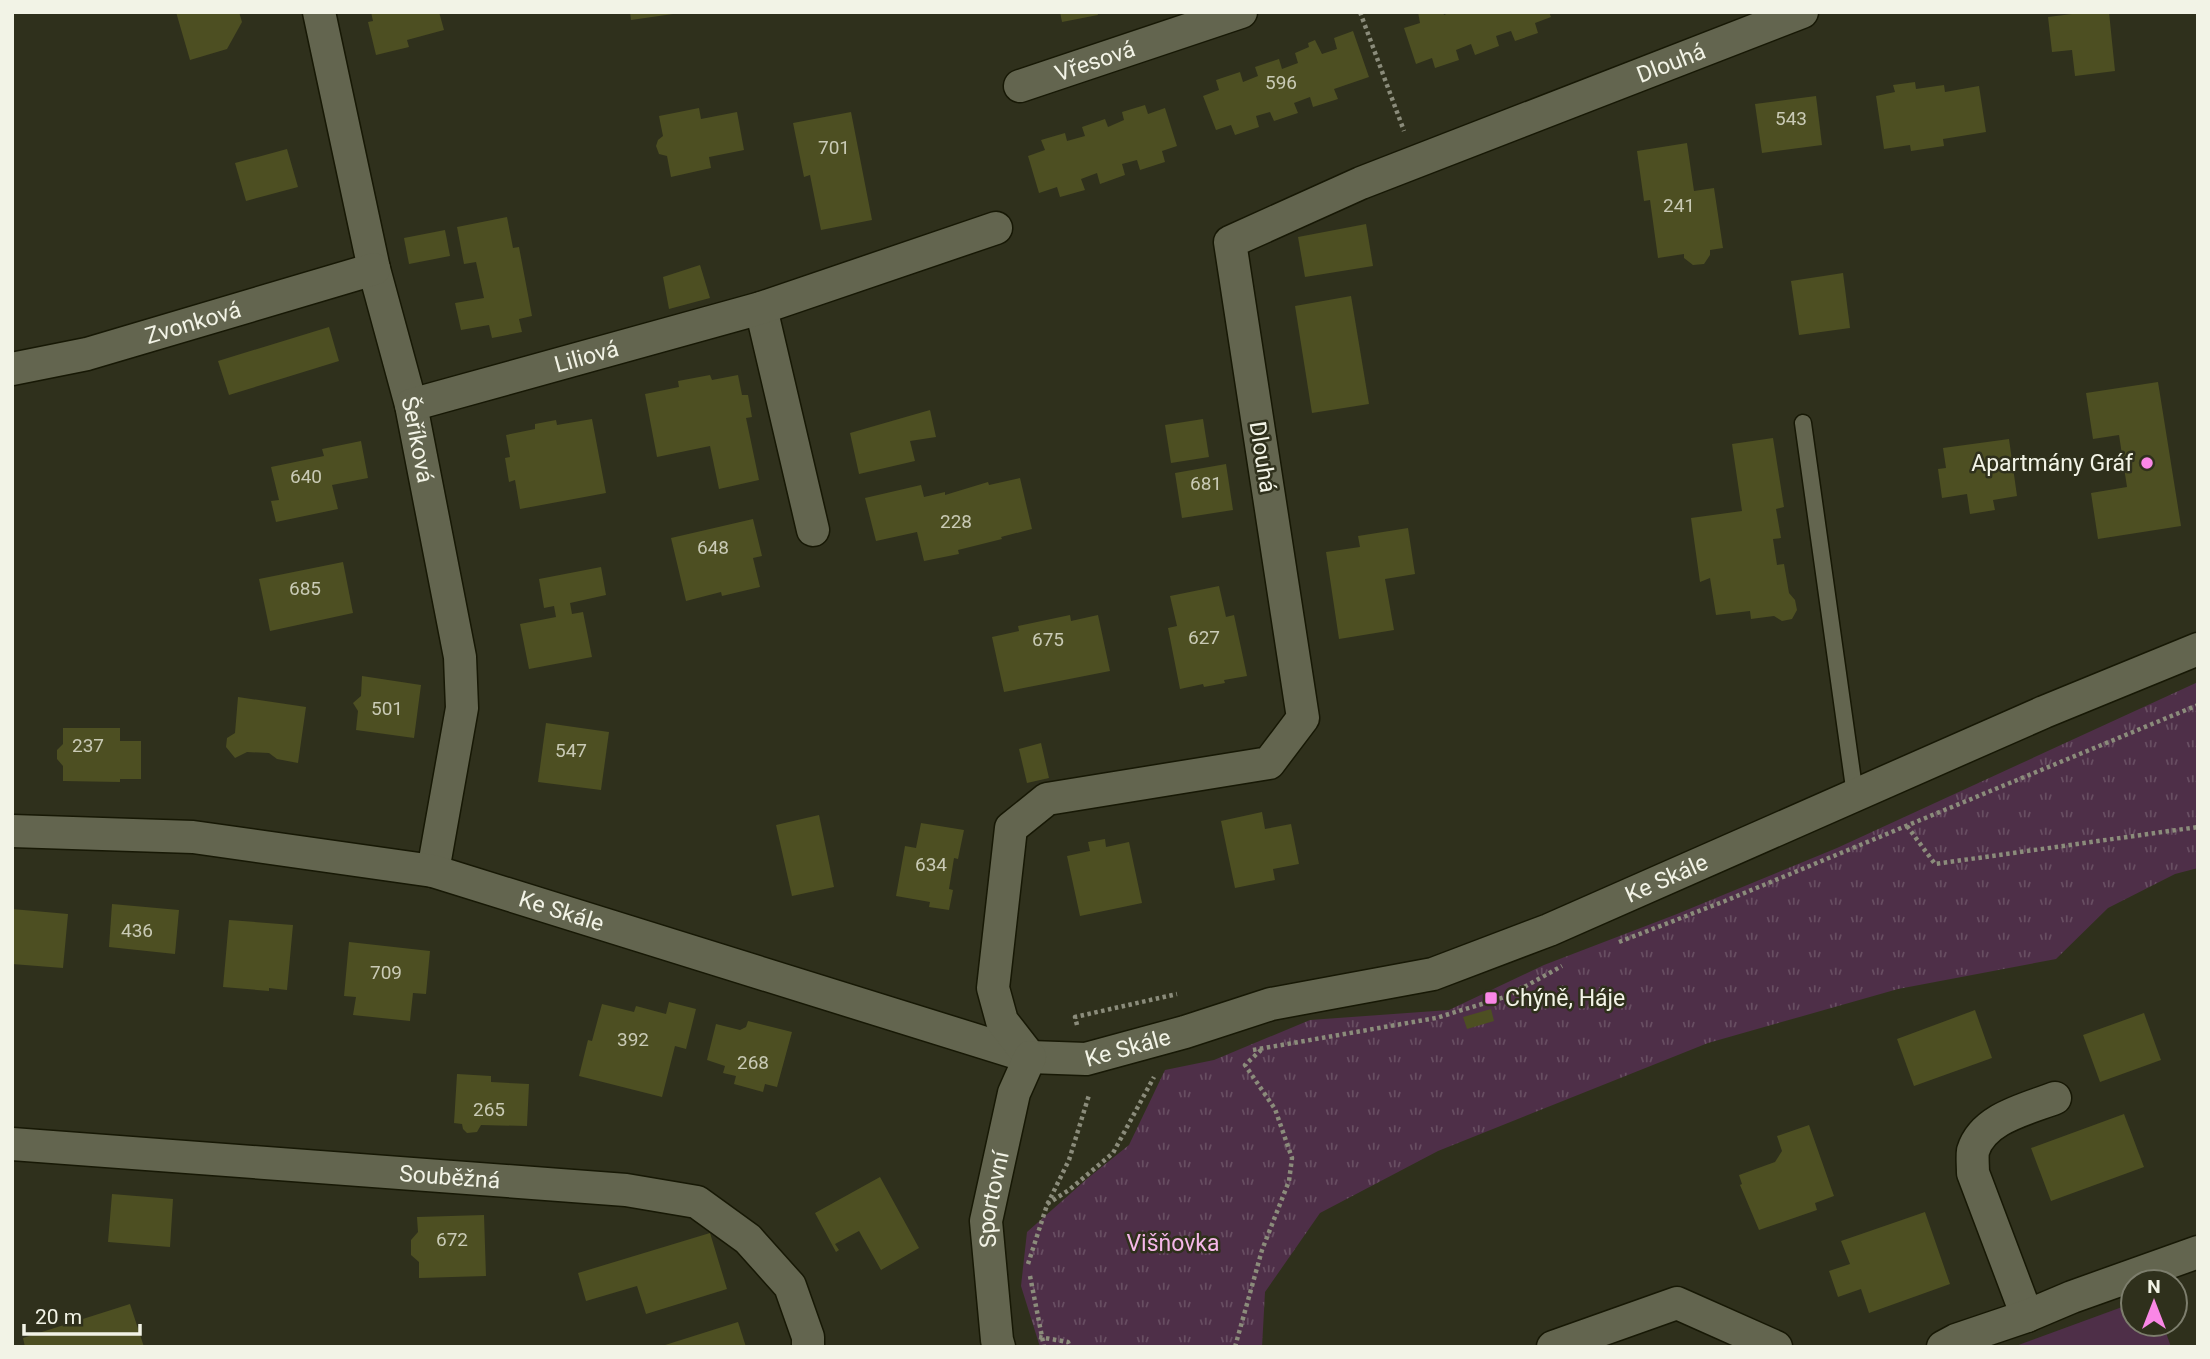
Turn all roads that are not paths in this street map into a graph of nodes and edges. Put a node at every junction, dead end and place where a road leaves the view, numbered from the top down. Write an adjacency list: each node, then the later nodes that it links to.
1 (319, 12): 7 (street, Šeříková)
2 (1241, 12): 4 (street, Vřesová)
3 (1802, 12): 17 (street, Dlouhá)
4 (1168, 25): 5 (street, Vřesová)
5 (1020, 86)
6 (996, 228): 8 (street, Liliová)
7 (374, 269): 9 (street, Zvonková); 10 (street, Šeříková)
8 (761, 308): 10 (street, Liliová); 12 (street)
9 (12, 369)
10 (411, 405): 16 (street, Šeříková)
11 (1803, 423): 14 (lane)
12 (813, 530)
13 (2198, 649): 14 (street, Ke Skále)
14 (1854, 796): 17 (street, Ke Skále)
15 (12, 831): 16 (street, Ke Skále)
16 (433, 871): 17 (street, Ke Skále)
17 (1031, 1057): 23 (street, Sportovní)
18 (2055, 1098): 21 (street)
19 (12, 1144): 22 (street, Souběžná)
20 (2198, 1252): 21 (street)
21 (2027, 1316): 26 (street)
22 (808, 1347)
23 (999, 1347)
24 (1553, 1347): 25 (street)
25 (1776, 1347)
26 (1943, 1347)

